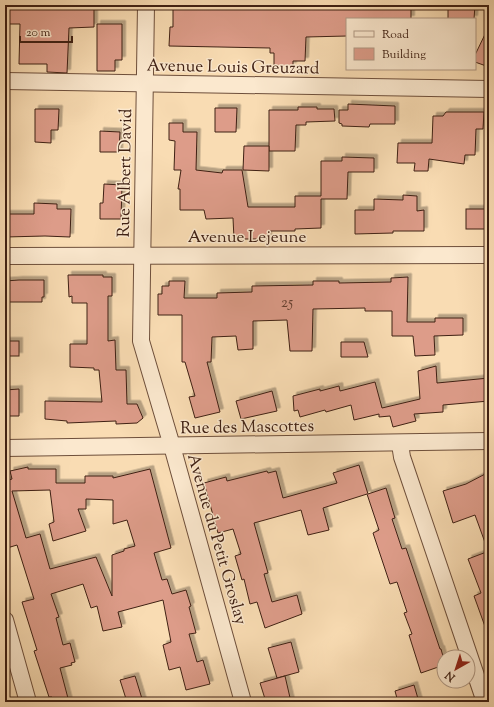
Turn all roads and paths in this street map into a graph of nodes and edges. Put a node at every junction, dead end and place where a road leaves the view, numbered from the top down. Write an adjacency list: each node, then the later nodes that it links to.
1 (146, 5): 3 (street, Rue Albert David)
2 (5, 81): 3 (street, Avenue Louis Greuzard)
3 (145, 84): 4 (street, Avenue Louis Greuzard); 7 (street, Rue Albert David)
4 (489, 89)
5 (489, 255): 7 (street, Avenue Lejeune)
6 (5, 256): 7 (street, Avenue Lejeune)
7 (141, 256): 8 (street, Rue Albert David)
8 (141, 341): 11 (street, Avenue du Petit Groslay)
9 (489, 442): 10 (street, Rue des Mascottes)
10 (400, 444): 11 (street, Rue des Mascottes); 16 (street)
11 (172, 446): 12 (street, Rue des Mascottes); 15 (street, Avenue du Petit Groslay)
12 (5, 448)
13 (5, 620): 14 (street)
14 (28, 702)
15 (243, 702)
16 (485, 702)

